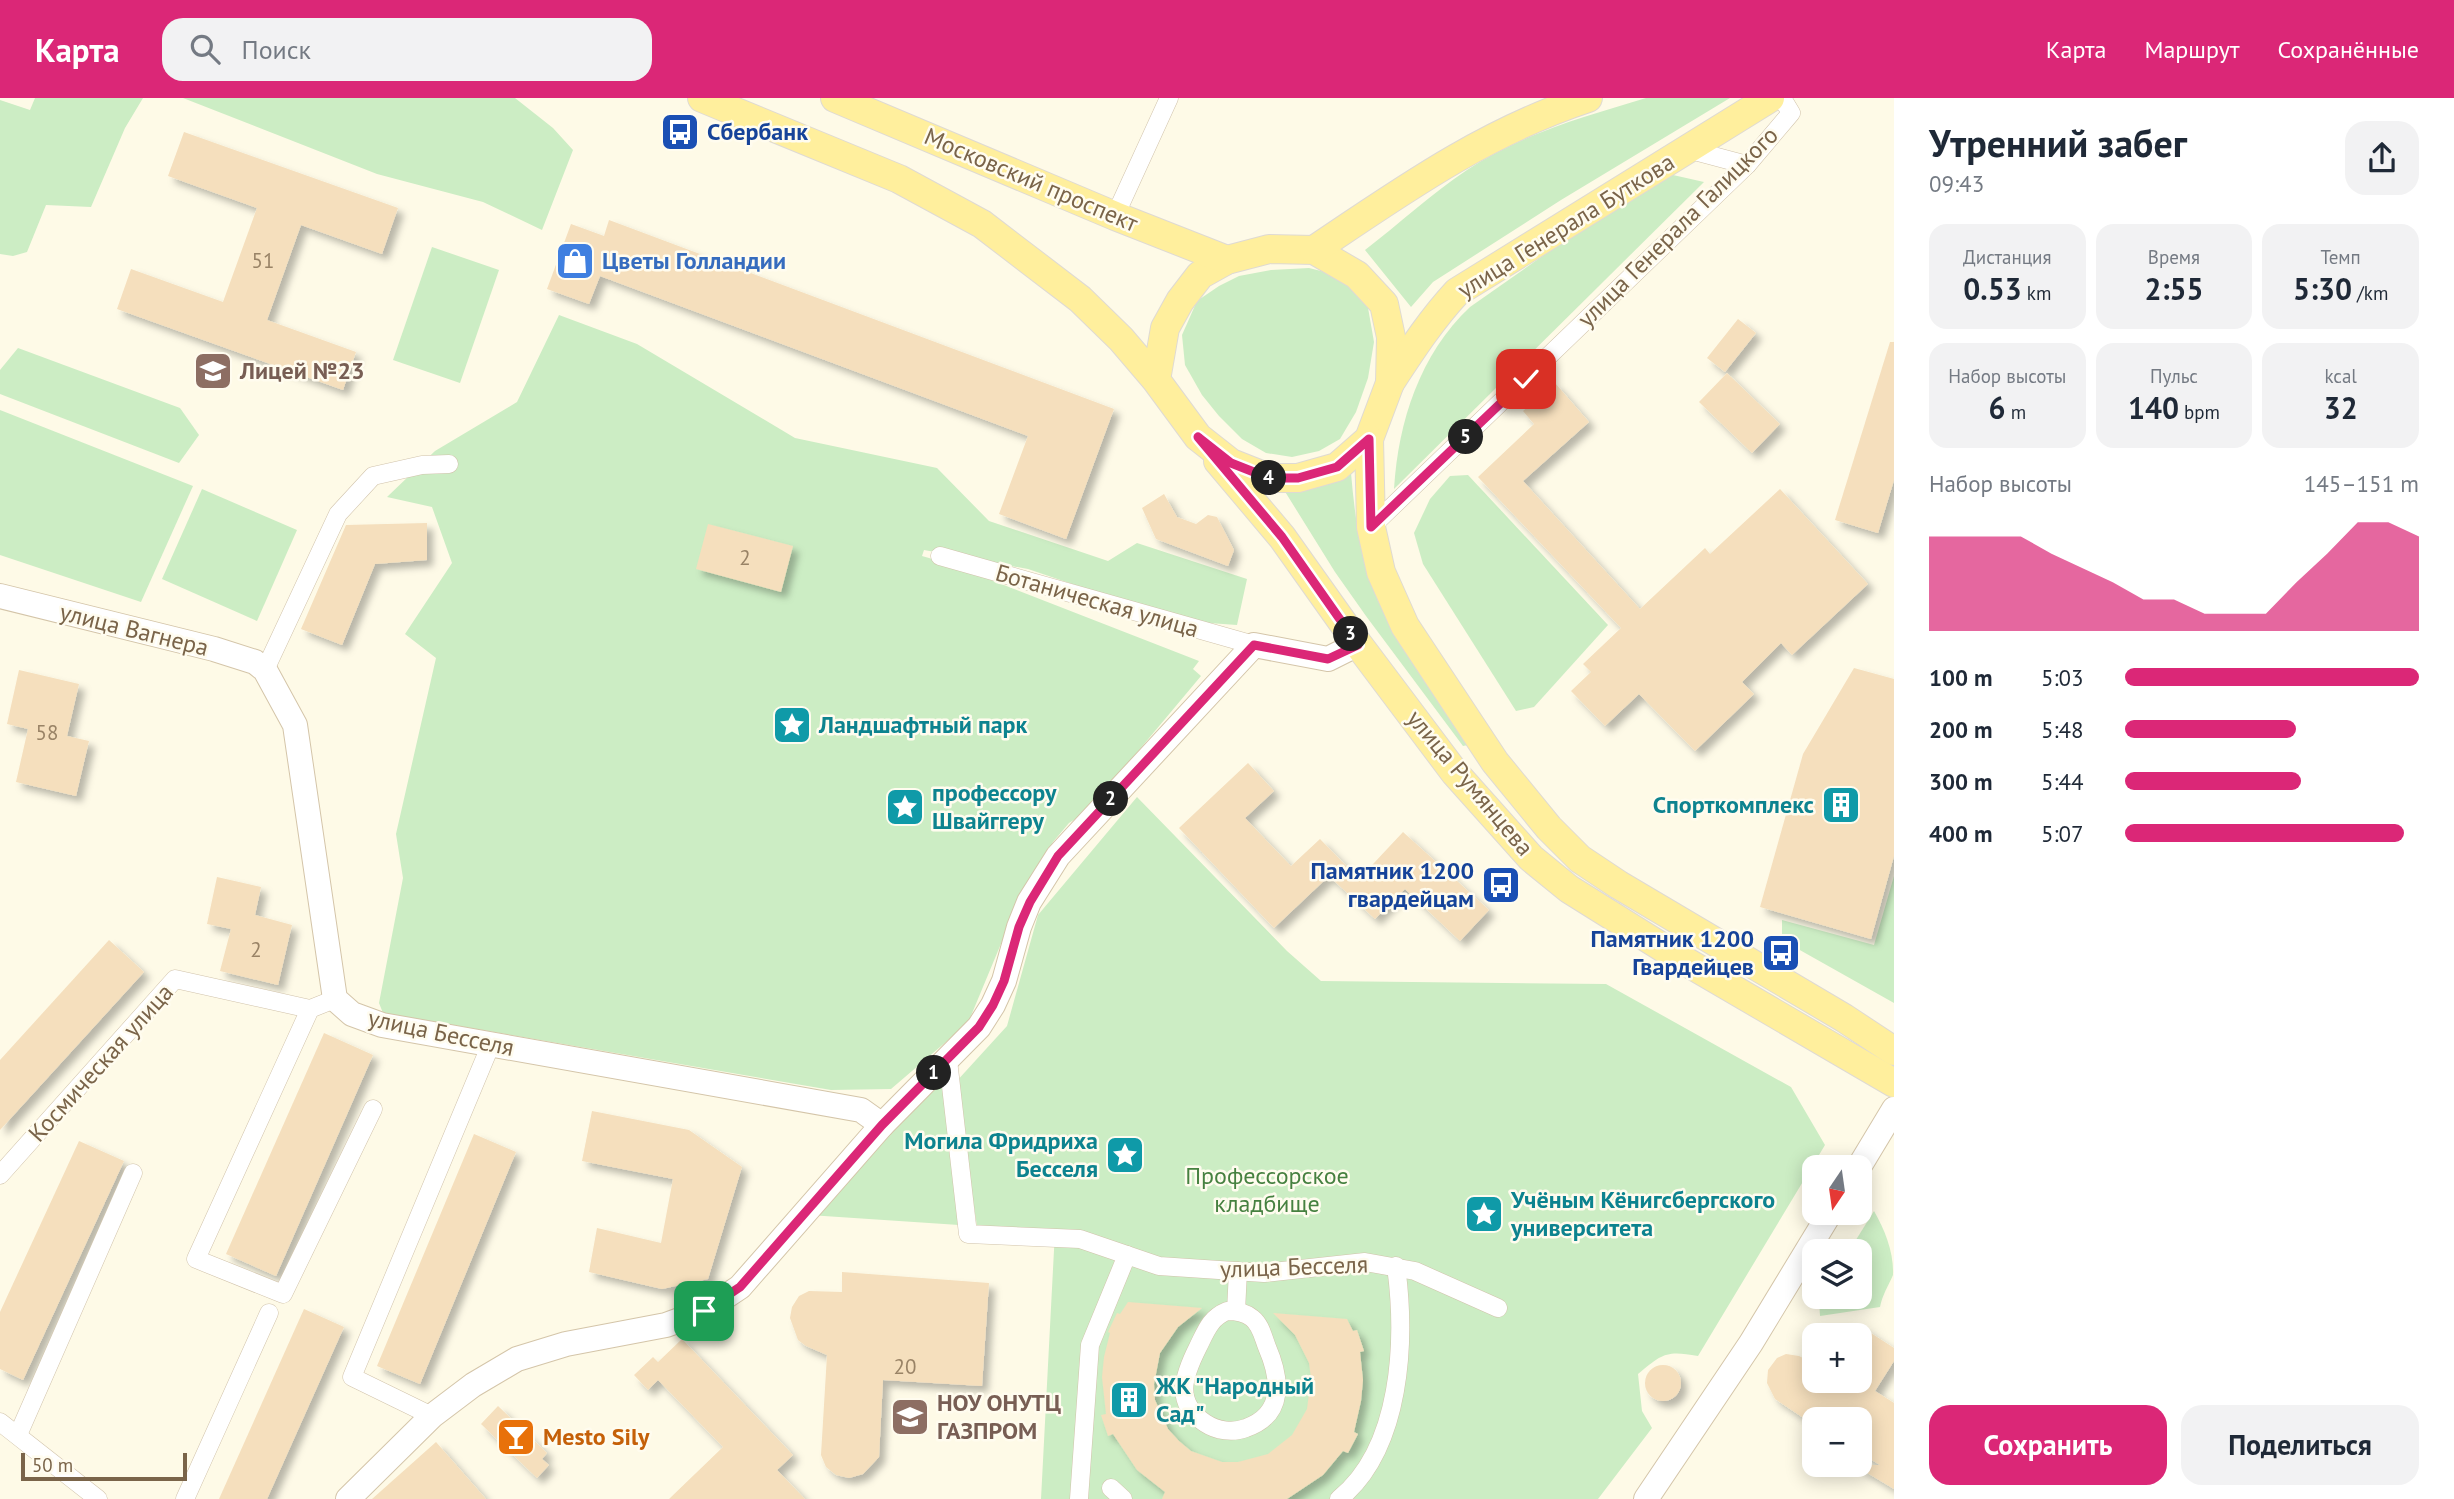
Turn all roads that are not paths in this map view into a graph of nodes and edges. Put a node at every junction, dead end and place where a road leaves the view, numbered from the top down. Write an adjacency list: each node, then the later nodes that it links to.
1 (702, 98): 12 (main road)
2 (835, 98): 9 (main road, Московский проспект)
3 (1169, 98): 9 (street)
4 (1588, 98): 10 (main road)
5 (1770, 98): 7 (main road, улица Генерала Буткова)
6 (1782, 98): 8 (street, улица Генерала Галицкого)
7 (1688, 149): 8 (street); 13 (main road, улица Генерала Буткова)
8 (1747, 165): 17 (street, улица Генерала Галицкого)
9 (1115, 216): 11 (main road, Московский проспект)
10 (1314, 250): 11 (main road); 13 (main road)
11 (1227, 260): 12 (main road)
12 (1156, 380): 14 (main road)
13 (1390, 383): 15 (main road)
14 (1198, 437): 15 (main road); 21 (main road, улица Румянцева)
15 (1369, 439): 17 (main road, улица Румянцева)
16 (449, 464): 22 (street)
17 (1371, 527): 26 (main road, улица Румянцева)
18 (940, 556): 20 (street, Ботаническая улица)
19 (0, 596): 22 (street, улица Вагнера)
20 (1254, 645): 21 (street); 27 (street)
21 (1358, 645): 28 (main road, улица Румянцева)
22 (265, 670): 23 (street, улица Бесселя)
23 (335, 999): 24 (street); 25 (street, улица Бесселя)
24 (310, 1009): 29 (street); 34 (street, Космическая улица)
25 (491, 1044): 31 (street, улица Бесселя); 42 (street)
26 (1894, 1051)
27 (948, 1059): 31 (street); 36 (street, улица Бесселя)
28 (1894, 1083)
29 (373, 1109)
30 (1894, 1109): 32 (street)
31 (882, 1125): 42 (street)
32 (1866, 1155)
33 (133, 1173): 44 (street)
34 (0, 1175)
35 (1823, 1225): 50 (street)
36 (1127, 1255): 38 (street, улица Бесселя); 48 (street)
37 (1396, 1266): 38 (street, улица Бесселя); 39 (street, улица Бесселя); 49 (street)
38 (1237, 1270): 40 (street)
39 (1498, 1308)
40 (1236, 1311): 40 (street)
41 (269, 1313): 46 (street)
42 (432, 1416): 47 (street)
43 (0, 1422): 44 (street)
44 (18, 1435): 45 (street)
45 (98, 1499)
46 (185, 1499)
47 (348, 1499)
48 (1079, 1499)
49 (1339, 1499)
50 (1646, 1499)

